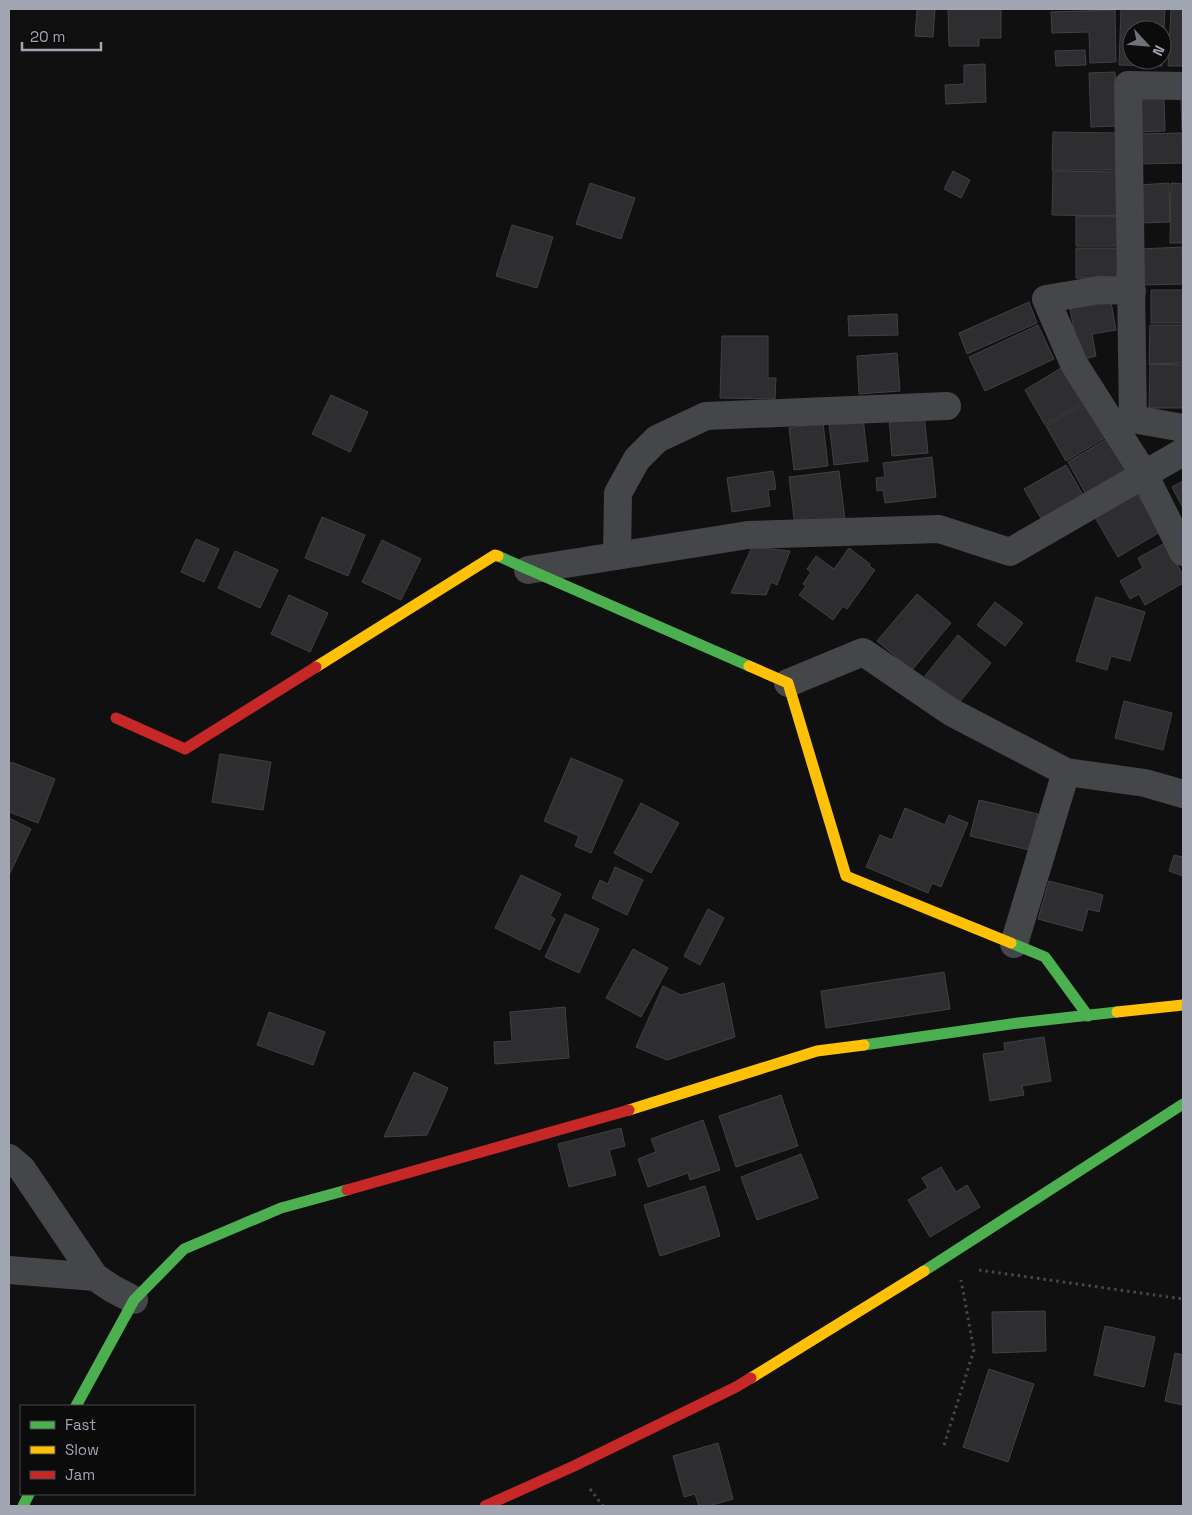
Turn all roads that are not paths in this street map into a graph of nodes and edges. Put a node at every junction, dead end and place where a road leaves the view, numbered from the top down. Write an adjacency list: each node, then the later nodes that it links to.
1 (1183, 86): 2 (street)
2 (1132, 291): 4 (street); 5 (street)
3 (947, 406): 10 (street)
4 (1104, 411): 5 (street); 8 (street)
5 (1133, 419): 6 (street)
6 (1183, 428)
7 (1183, 452): 8 (street)
8 (1144, 474): 9 (street); 10 (street)
9 (1183, 552)
10 (617, 556): 11 (street)
11 (528, 570): 12 (street); 13 (street)
12 (788, 683): 14 (street); 16 (street)
13 (116, 718)
14 (1066, 772): 15 (street); 16 (street)
15 (1183, 794)
16 (1014, 944): 18 (street)
17 (1183, 1005): 18 (street)
18 (1088, 1016): 23 (street)
19 (1183, 1104): 27 (street)
20 (9, 1158): 22 (street)
21 (9, 1270): 22 (street)
22 (95, 1277): 23 (street)
23 (134, 1300): 24 (street)
24 (77, 1405)
25 (28, 1495): 26 (street)
26 (22, 1506)
27 (485, 1506)

